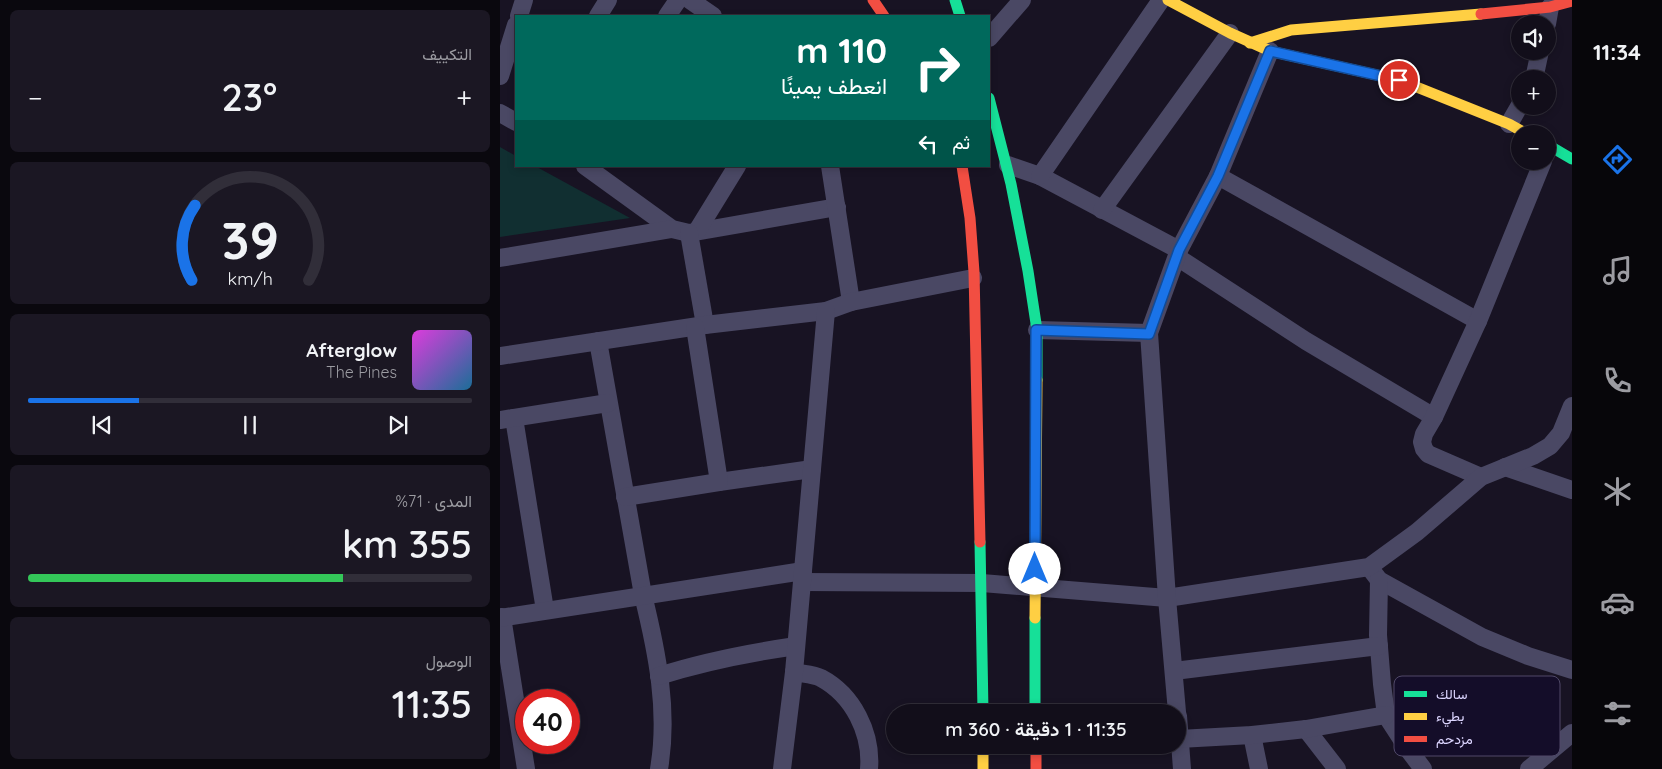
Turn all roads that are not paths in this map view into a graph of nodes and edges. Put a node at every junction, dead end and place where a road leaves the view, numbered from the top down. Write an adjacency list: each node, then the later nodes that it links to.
1 (524, 0): 10 (street)
2 (608, 0): 11 (street)
3 (678, 0): 12 (street)
4 (690, 0): 13 (street)
5 (955, 0): 14 (street)
6 (1022, 0): 19 (street)
7 (1161, 0): 36 (street)
8 (1168, 0): 18 (street)
9 (1572, 1): 15 (street)
10 (519, 15)
11 (599, 15)
12 (668, 15)
13 (712, 15)
14 (960, 15)
15 (1550, 15)
16 (1511, 17): 20 (street)
17 (515, 28): 22 (street)
18 (1230, 33): 20 (street); 39 (street)
19 (990, 37)
20 (1250, 42): 21 (street)
21 (1270, 51): 27 (street); 37 (street)
22 (500, 76)
23 (990, 102): 30 (street)
24 (500, 113): 26 (street)
25 (1514, 115): 27 (street)
26 (515, 121)
27 (1509, 124)
28 (1556, 154): 29 (street)
29 (1572, 159)
30 (1008, 165): 36 (street); 48 (street)
31 (587, 167): 40 (street)
32 (736, 167): 40 (street)
33 (830, 167): 38 (street)
34 (962, 167): 43 (street)
35 (1539, 170): 46 (street)
36 (1040, 176): 39 (street)
37 (1218, 176): 41 (street); 46 (street)
38 (837, 208): 40 (street); 44 (street)
39 (1102, 210): 41 (street)
40 (686, 231): 42 (street); 47 (street)
41 (1178, 254): 49 (street); 54 (street)
42 (500, 258)
43 (973, 278): 44 (street); 64 (street)
44 (850, 302): 45 (street)
45 (826, 311): 47 (street); 57 (street)
46 (1478, 320): 54 (street)
47 (700, 326): 50 (street); 59 (street)
48 (1036, 330): 49 (street); 65 (street)
49 (1149, 334): 67 (street)
50 (598, 341): 51 (street); 52 (street)
51 (500, 356)
52 (608, 403): 55 (street); 61 (street)
53 (1572, 406): 56 (street)
54 (1434, 417): 58 (street)
55 (507, 419): 68 (street)
56 (1505, 467): 58 (street); 60 (street)
57 (812, 469): 59 (street); 63 (street)
58 (1481, 476): 62 (street)
59 (719, 482): 61 (street)
60 (1572, 490)
61 (625, 497): 66 (street)
62 (1374, 574): 67 (street); 71 (street); 72 (street)
63 (802, 576): 64 (street); 66 (street); 70 (street)
64 (982, 584): 65 (street); 76 (street)
65 (1035, 588): 67 (street); 77 (street)
66 (643, 595): 68 (street); 75 (street)
67 (1167, 598): 73 (street)
68 (546, 610): 69 (street)
69 (501, 617): 91 (street)
70 (796, 646): 74 (street); 75 (street)
71 (1379, 646): 73 (street); 79 (street)
72 (1572, 670)
73 (1174, 671): 78 (street)
74 (794, 672): 93 (street); 94 (street)
75 (660, 676): 92 (street)
76 (983, 704)
77 (1036, 704)
78 (1176, 704)
79 (1386, 715): 80 (street); 81 (street)
80 (1394, 727)
81 (1306, 729): 83 (street); 99 (street)
82 (1572, 733): 85 (street)
83 (1252, 735): 84 (street); 98 (street)
84 (1186, 739)
85 (1560, 743)
86 (983, 754): 95 (street)
87 (1036, 754): 96 (street)
88 (1181, 754): 97 (street)
89 (1414, 756): 100 (street)
90 (1545, 756): 101 (street)
91 (526, 769)
92 (659, 769)
93 (782, 769)
94 (868, 769)
95 (983, 769)
96 (1036, 769)
97 (1182, 769)
98 (1259, 769)
99 (1337, 769)
100 (1424, 769)
101 (1529, 769)

